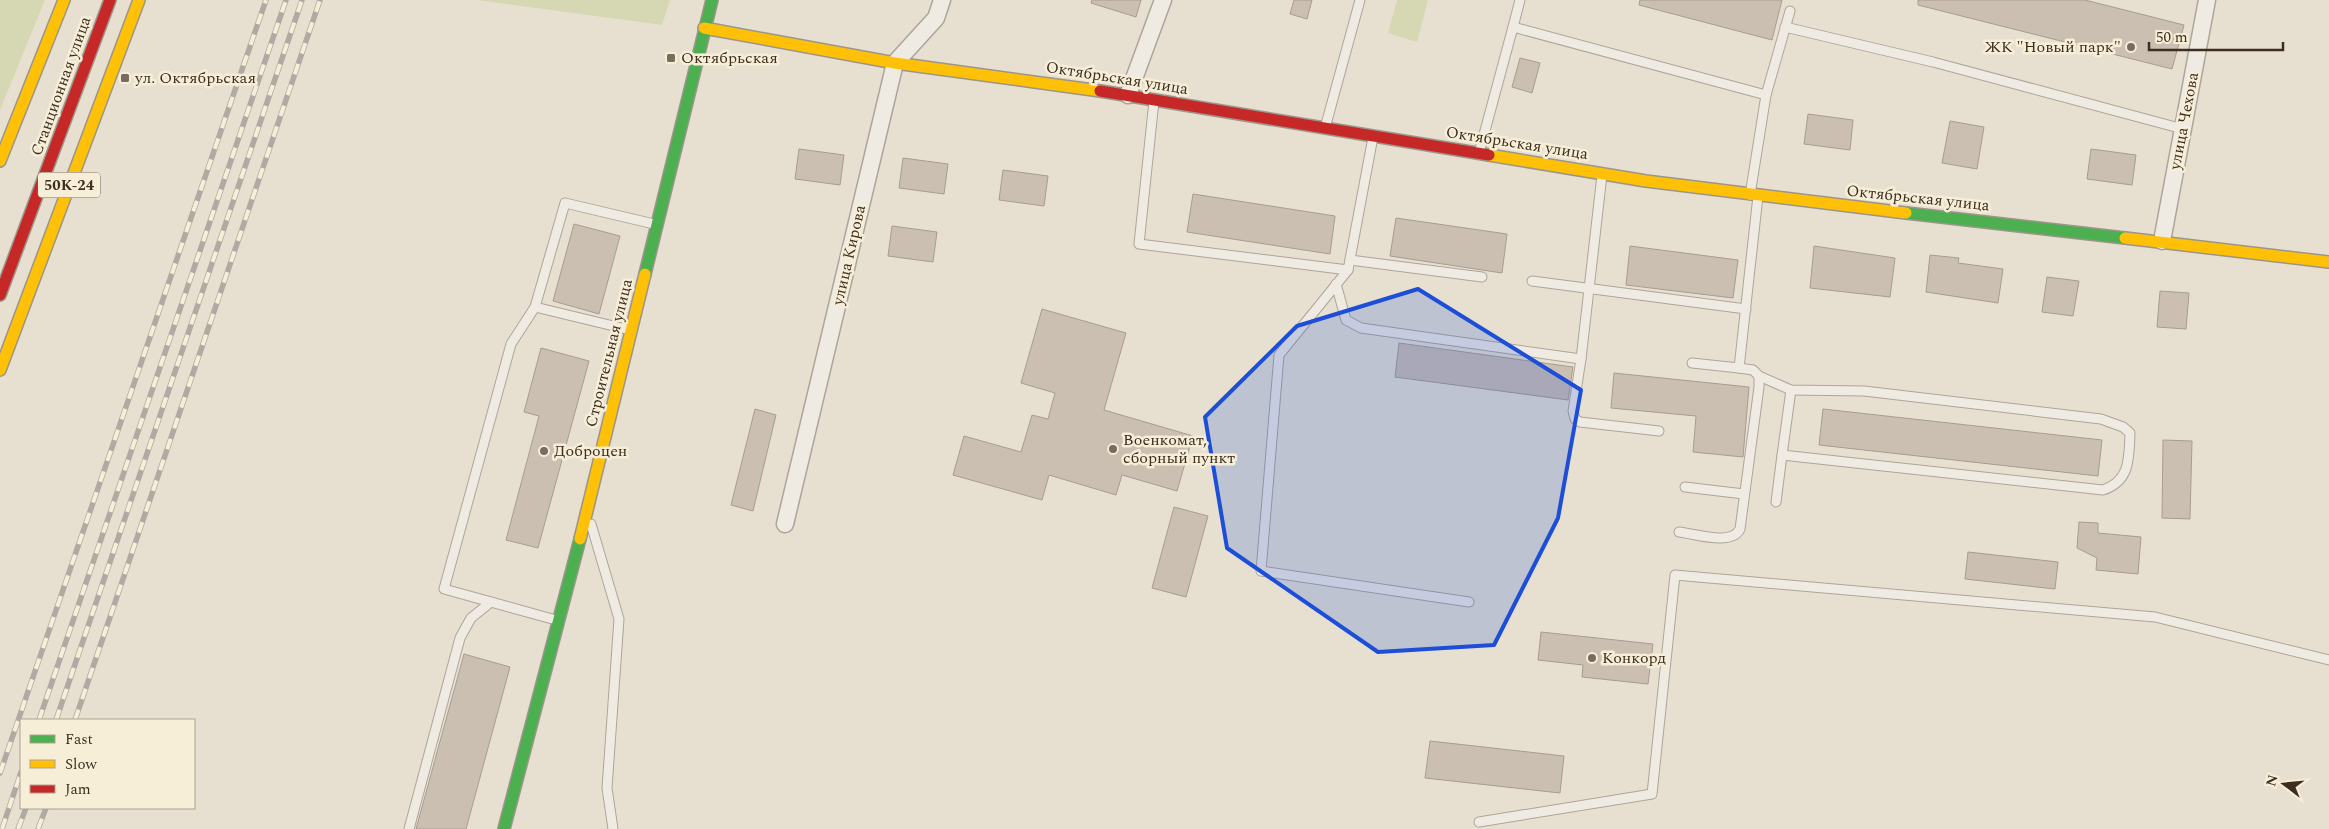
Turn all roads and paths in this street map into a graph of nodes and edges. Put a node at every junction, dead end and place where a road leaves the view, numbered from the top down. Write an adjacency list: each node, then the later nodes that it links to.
1 (64, 0): 22 (street)
2 (110, 0): 34 (street, Станционная улица / 50К-24)
3 (139, 0): 41 (street, 50К-24)
4 (712, 0): 13 (street, Строительная улица)
5 (942, 0): 14 (street, улица Кирова)
6 (1163, 0): 15 (street)
7 (1360, 0): 18 (lane)
8 (1520, 0): 11 (lane)
9 (2207, 0): 19 (street, улица Чехова)
10 (1790, 11): 12 (lane)
11 (1513, 27): 16 (lane); 21 (lane)
12 (1785, 27): 16 (lane); 19 (lane)
13 (704, 28): 14 (street, Октябрьская улица); 25 (street, Строительная улица)
14 (894, 63): 15 (street, Октябрьская улица); 50 (street, улица Кирова)
15 (1128, 95): 17 (street, Октябрьская улица)
16 (1766, 95): 24 (lane)
17 (1154, 99): 18 (street, Октябрьская улица); 29 (lane)
18 (1325, 128): 20 (street, Октябрьская улица)
19 (2183, 129): 26 (street, улица Чехова)
20 (1373, 136): 21 (street, Октябрьская улица); 27 (lane)
21 (1479, 153): 23 (street, Октябрьская улица)
22 (0, 161)
23 (1602, 174): 24 (street, Октябрьская улица); 33 (lane)
24 (1754, 196): 26 (street, Октябрьская улица); 36 (lane)
25 (657, 224): 35 (lane); 37 (street, Строительная улица)
26 (2162, 241): 28 (street, Октябрьская улица)
27 (1350, 260): 29 (lane); 30 (lane)
28 (2329, 262)
29 (1348, 270): 32 (lane)
30 (1482, 277)
31 (1532, 281): 33 (lane)
32 (1336, 284): 38 (lane); 53 (lane)
33 (1589, 288): 36 (lane); 38 (lane)
34 (0, 295)
35 (535, 307): 37 (lane); 52 (lane)
36 (1746, 309): 40 (lane)
37 (631, 331): 49 (street, Строительная улица)
38 (1581, 359): 44 (lane)
39 (1692, 363): 40 (lane)
40 (1739, 368): 42 (lane)
41 (0, 370)
42 (1759, 376): 43 (lane); 47 (lane)
43 (1791, 390): 45 (lane); 45 (lane)
44 (1659, 431)
45 (1782, 454): 48 (lane)
46 (1685, 487): 47 (lane)
47 (1744, 494): 51 (lane)
48 (1776, 502)
49 (587, 512): 54 (street, Строительная улица); 59 (lane)
50 (785, 524)
51 (1680, 532)
52 (491, 602): 54 (lane); 57 (lane)
53 (1469, 602)
54 (559, 620): 58 (street, Строительная улица)
55 (2329, 660): 56 (lane)
56 (1479, 822)
57 (409, 829)
58 (504, 829)
59 (613, 829)

